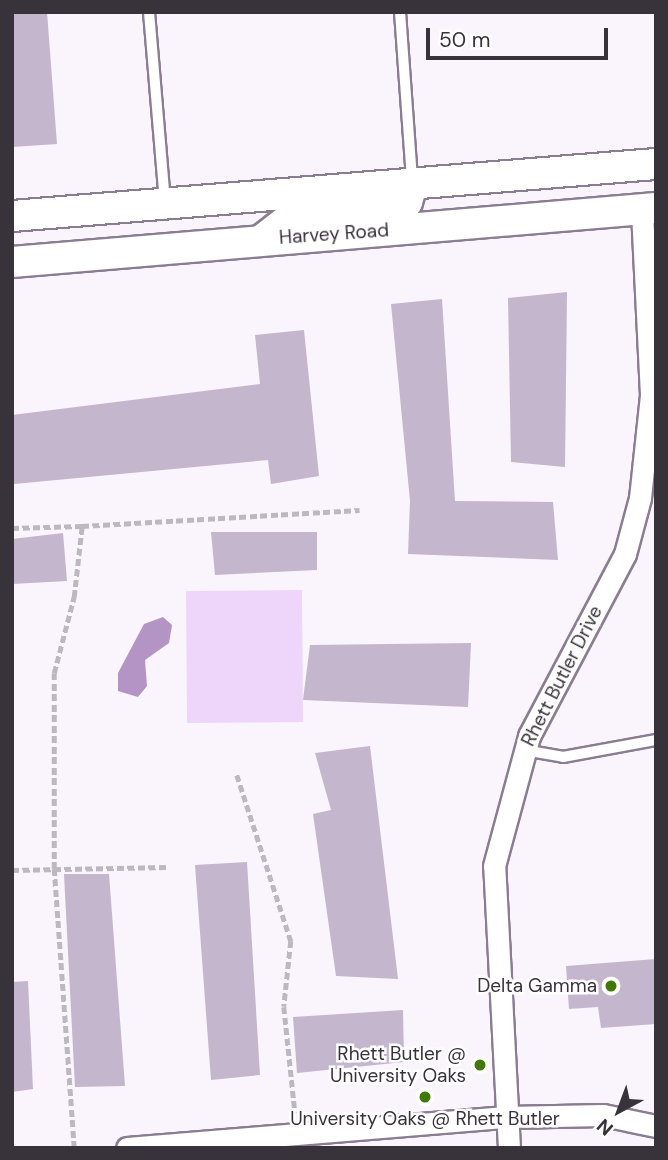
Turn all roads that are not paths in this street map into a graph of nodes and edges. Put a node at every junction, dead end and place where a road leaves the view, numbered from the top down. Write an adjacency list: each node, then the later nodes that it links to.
1 (149, 12): 6 (lane)
2 (400, 12): 4 (lane)
3 (656, 164): 4 (main road)
4 (412, 184): 6 (main road); 8 (main road)
5 (651, 202): 8 (main road, Harvey Road); 10 (street, Rhett Butler Drive)
6 (165, 204): 7 (main road)
7 (12, 216)
8 (262, 239): 9 (main road, Harvey Road)
9 (12, 262)
10 (652, 454): 12 (street, Rhett Butler Drive)
11 (656, 740): 12 (lane)
12 (524, 750): 13 (street, Rhett Butler Drive)
13 (506, 1117): 14 (street); 15 (street); 16 (street, Rhett Butler Drive)
14 (656, 1126)
15 (127, 1148)
16 (509, 1148)

